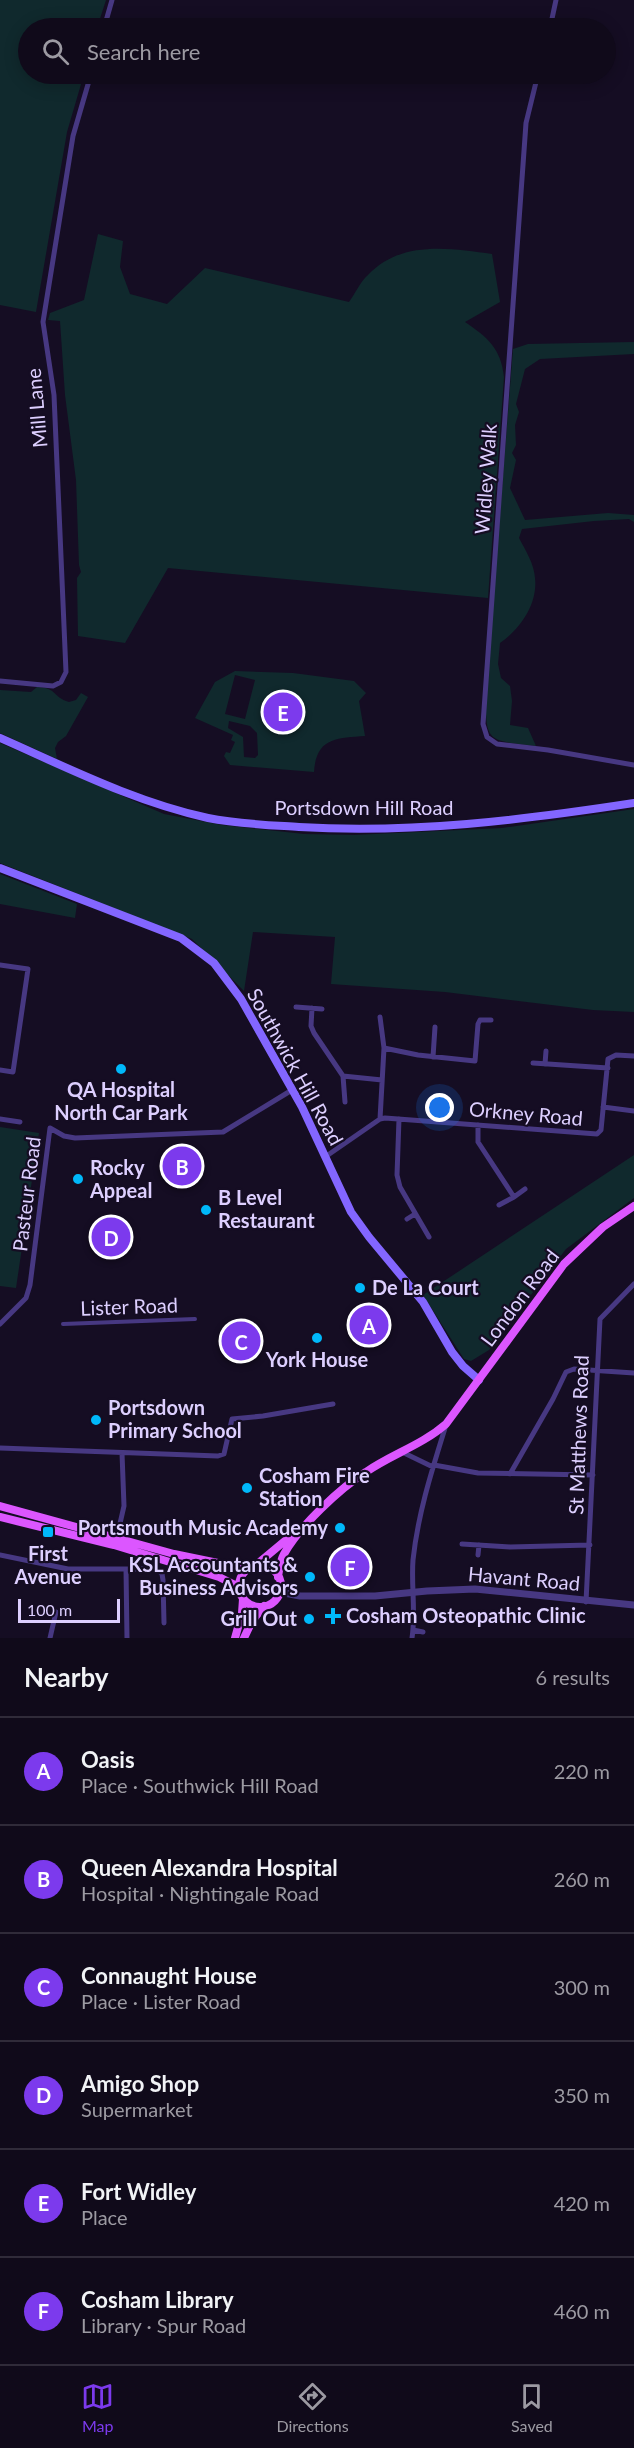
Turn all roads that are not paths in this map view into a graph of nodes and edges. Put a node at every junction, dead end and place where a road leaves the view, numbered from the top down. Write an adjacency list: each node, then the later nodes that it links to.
1 (112, 0): 3 (street)
2 (556, 0): 4 (street)
3 (107, 18)
4 (552, 18)
5 (88, 84): 7 (street, Mill Lane)
6 (536, 84): 9 (street, Widley Walk)
7 (0, 681)
8 (0, 738): 10 (main road, Portsdown Hill Road)
9 (634, 765)
10 (634, 803)
11 (0, 868): 29 (main road, Southwick Hill Road)
12 (0, 965): 26 (street)
13 (296, 1007): 14 (street)
14 (312, 1008): 15 (street); 27 (street)
15 (322, 1009)
16 (380, 1017): 19 (street)
17 (491, 1020): 22 (street)
18 (435, 1027): 22 (street)
19 (384, 1048): 22 (street); 28 (street)
20 (546, 1051): 24 (street)
21 (634, 1056): 25 (street)
22 (434, 1057)
23 (533, 1063): 24 (street)
24 (545, 1064): 25 (street)
25 (608, 1068): 31 (street, Orkney Road)
26 (0, 1070)
27 (343, 1076): 28 (street); 30 (street)
28 (382, 1080): 34 (street)
29 (292, 1090): 38 (main road, Southwick Hill Road); 48 (street, Pasteur Road)
30 (345, 1102)
31 (603, 1107): 32 (street); 37 (street, Orkney Road)
32 (634, 1111)
33 (0, 1119): 36 (street)
34 (380, 1119): 35 (street, Orkney Road); 38 (street)
35 (399, 1119): 37 (street, Orkney Road); 43 (street)
36 (20, 1122)
37 (478, 1125): 40 (street)
38 (325, 1157): 52 (main road, Southwick Hill Road)
39 (525, 1189): 40 (street)
40 (513, 1197): 41 (street)
41 (500, 1205)
42 (634, 1206): 52 (main road, London Road)
43 (415, 1214): 44 (street); 45 (street)
44 (407, 1219)
45 (429, 1237)
46 (634, 1284): 50 (street, St Matthews Road)
47 (195, 1319): 49 (street, Lister Road)
48 (0, 1324)
49 (63, 1324)
50 (597, 1370): 51 (street); 61 (street); 62 (street, St Matthews Road)
51 (634, 1373)
52 (479, 1380): 55 (main road, London Road)
53 (333, 1404): 54 (street)
54 (263, 1416): 56 (street); 59 (street)
55 (447, 1424): 58 (main road, London Road); 60 (street)
56 (265, 1425)
57 (0, 1448): 59 (street)
58 (402, 1452): 60 (street); 65 (main road, London Road)
59 (122, 1453): 66 (street)
60 (433, 1466): 61 (street); 77 (street)
61 (510, 1474): 62 (street)
62 (592, 1475): 69 (street, St Matthews Road)
63 (0, 1506): 66 (main road)
64 (0, 1517): 66 (main road)
65 (310, 1521): 72 (main road); 74 (main road)
66 (115, 1541): 72 (main road); 75 (main road)
67 (462, 1544): 68 (street)
68 (478, 1545): 69 (street); 71 (street)
69 (590, 1545): 79 (street, St Matthews Road)
70 (0, 1555): 73 (street)
71 (478, 1555)
72 (252, 1567): 74 (main road); 75 (main road)
73 (126, 1569): 83 (street); 87 (street)
74 (278, 1576): 76 (main road)
75 (239, 1587): 78 (main road)
76 (279, 1592): 77 (street, Havant Road); 81 (main road)
77 (412, 1593): 79 (street, Havant Road); 84 (street)
78 (243, 1599): 81 (main road); 88 (main road)
79 (586, 1602): 80 (street, Havant Road)
80 (634, 1605)
81 (264, 1606): 89 (main road)
82 (56, 1612): 86 (street)
83 (164, 1623)
84 (413, 1630): 85 (street); 90 (street)
85 (423, 1632)
86 (50, 1638)
87 (127, 1638)
88 (235, 1638)
89 (244, 1638)
90 (412, 1638)

